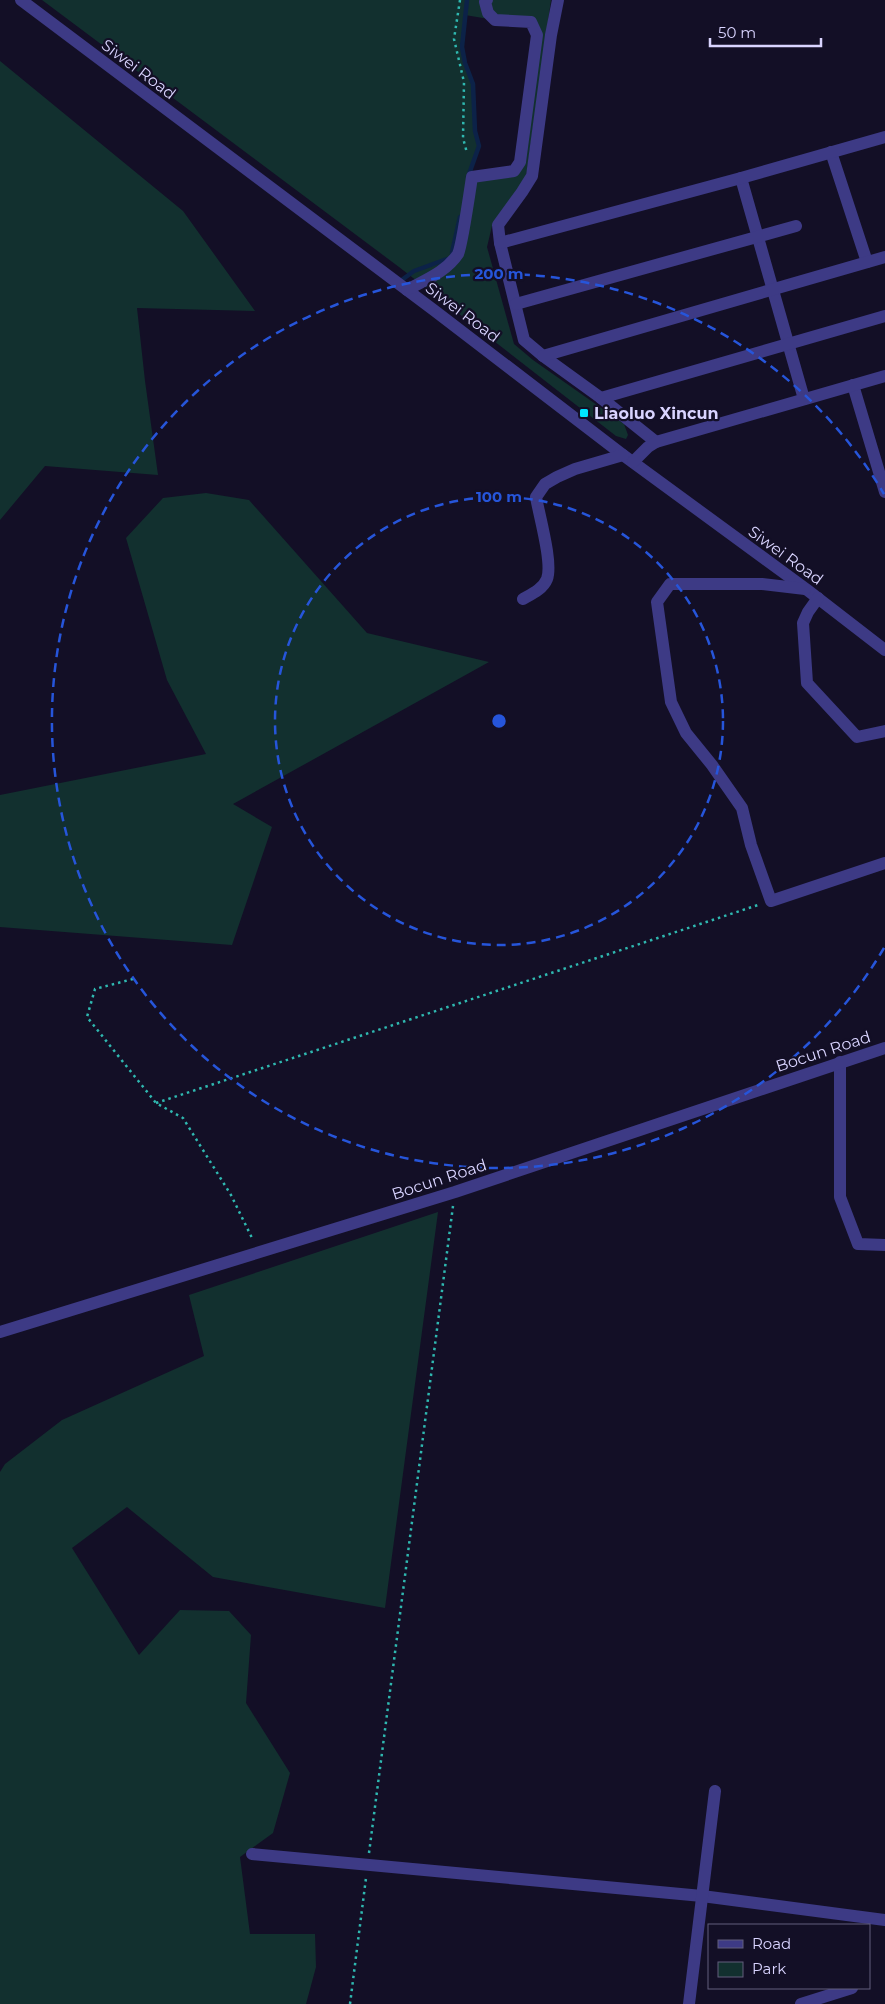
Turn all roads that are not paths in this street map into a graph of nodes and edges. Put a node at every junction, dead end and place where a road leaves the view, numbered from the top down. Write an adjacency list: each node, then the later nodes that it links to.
1 (21, 0): 12 (street, Siwei Road)
2 (487, 0): 12 (street)
3 (558, 0): 9 (street)
4 (885, 136): 5 (street)
5 (831, 152): 6 (street); 11 (street)
6 (741, 178): 8 (street); 9 (street)
7 (796, 226): 8 (street)
8 (758, 237): 13 (street); 14 (street)
9 (500, 243): 14 (street)
10 (885, 257): 11 (street)
11 (867, 262): 13 (street)
12 (407, 290): 23 (street, Siwei Road)
13 (774, 290): 16 (street); 17 (street)
14 (516, 304): 17 (street)
15 (885, 316): 16 (street)
16 (789, 344): 20 (street); 21 (street)
17 (543, 356): 20 (street)
18 (885, 376): 19 (street)
19 (853, 385): 21 (street); 24 (street)
20 (601, 398): 22 (street)
21 (804, 399): 22 (street)
22 (656, 442): 23 (street)
23 (628, 459): 25 (street, Siwei Road); 27 (street)
24 (885, 492)
25 (806, 589): 26 (street, Siwei Road); 30 (street)
26 (818, 598): 28 (street, Siwei Road); 29 (street)
27 (524, 599)
28 (885, 650)
29 (885, 731)
30 (885, 863)
31 (885, 1048): 32 (street, Bocun Road)
32 (840, 1062): 33 (street); 34 (street, Bocun Road)
33 (885, 1245)
34 (0, 1332)
35 (715, 1791): 37 (street)
36 (252, 1854): 37 (street)
37 (702, 1896): 39 (street); 41 (street)
38 (885, 1920): 39 (street)
39 (862, 1921)
40 (849, 1989): 42 (street)
41 (688, 2004)
42 (801, 2004)

